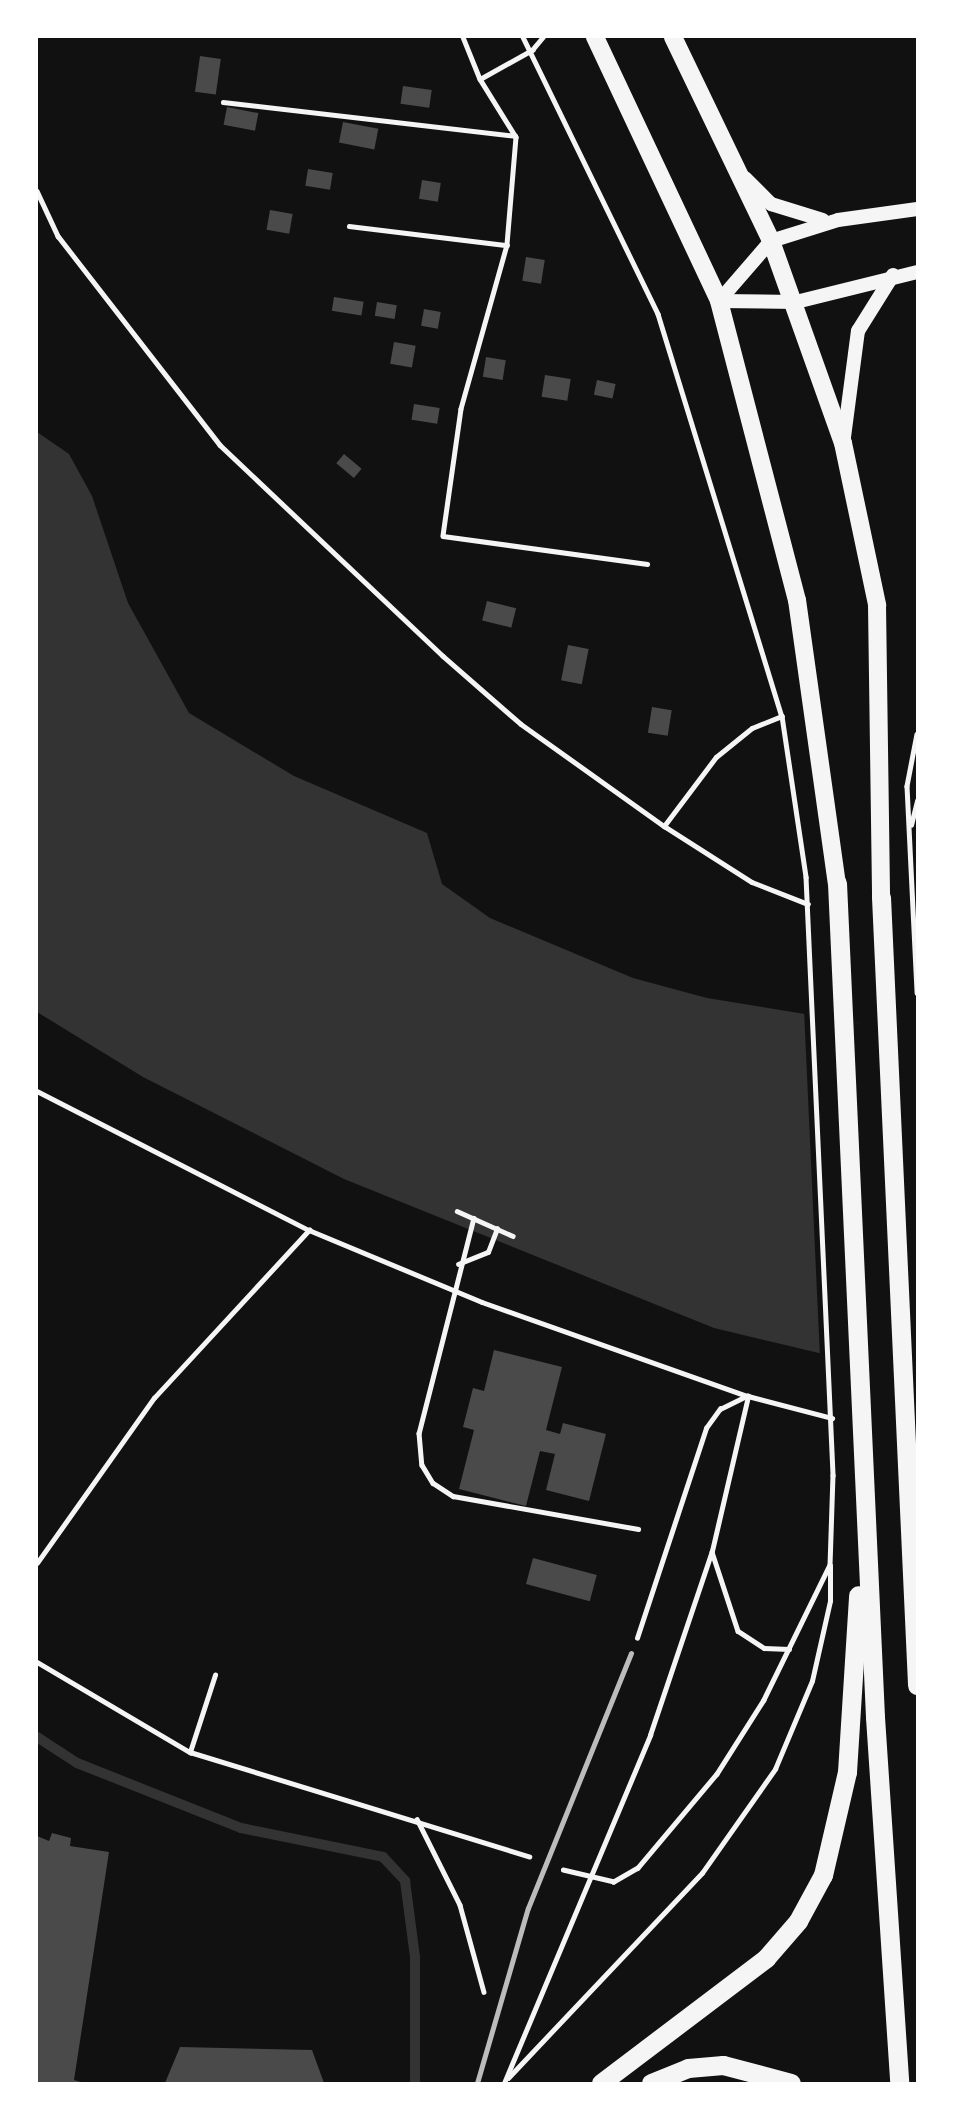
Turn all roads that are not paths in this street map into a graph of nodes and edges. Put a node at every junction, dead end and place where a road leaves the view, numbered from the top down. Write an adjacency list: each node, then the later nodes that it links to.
1 (595, 37): 9 (main road)
2 (673, 37): 3 (main road)
3 (730, 157): 5 (main road); 6 (main road)
4 (917, 209): 5 (main road)
5 (838, 220): 6 (main road)
6 (771, 241): 9 (main road); 10 (main road)
7 (917, 272): 8 (main road)
8 (893, 275): 10 (main road); 11 (main road)
9 (719, 301): 10 (main road); 12 (main road)
10 (796, 302): 11 (main road)
11 (843, 443): 13 (main road)
12 (837, 883): 14 (highway)
13 (881, 897): 16 (highway)
14 (864, 1496): 18 (highway); 21 (highway)
15 (631, 1653): 17 (lane)
16 (917, 1682)
17 (477, 2083)
18 (601, 2083)
19 (651, 2083): 20 (highway)
20 (791, 2083)
21 (899, 2083)

